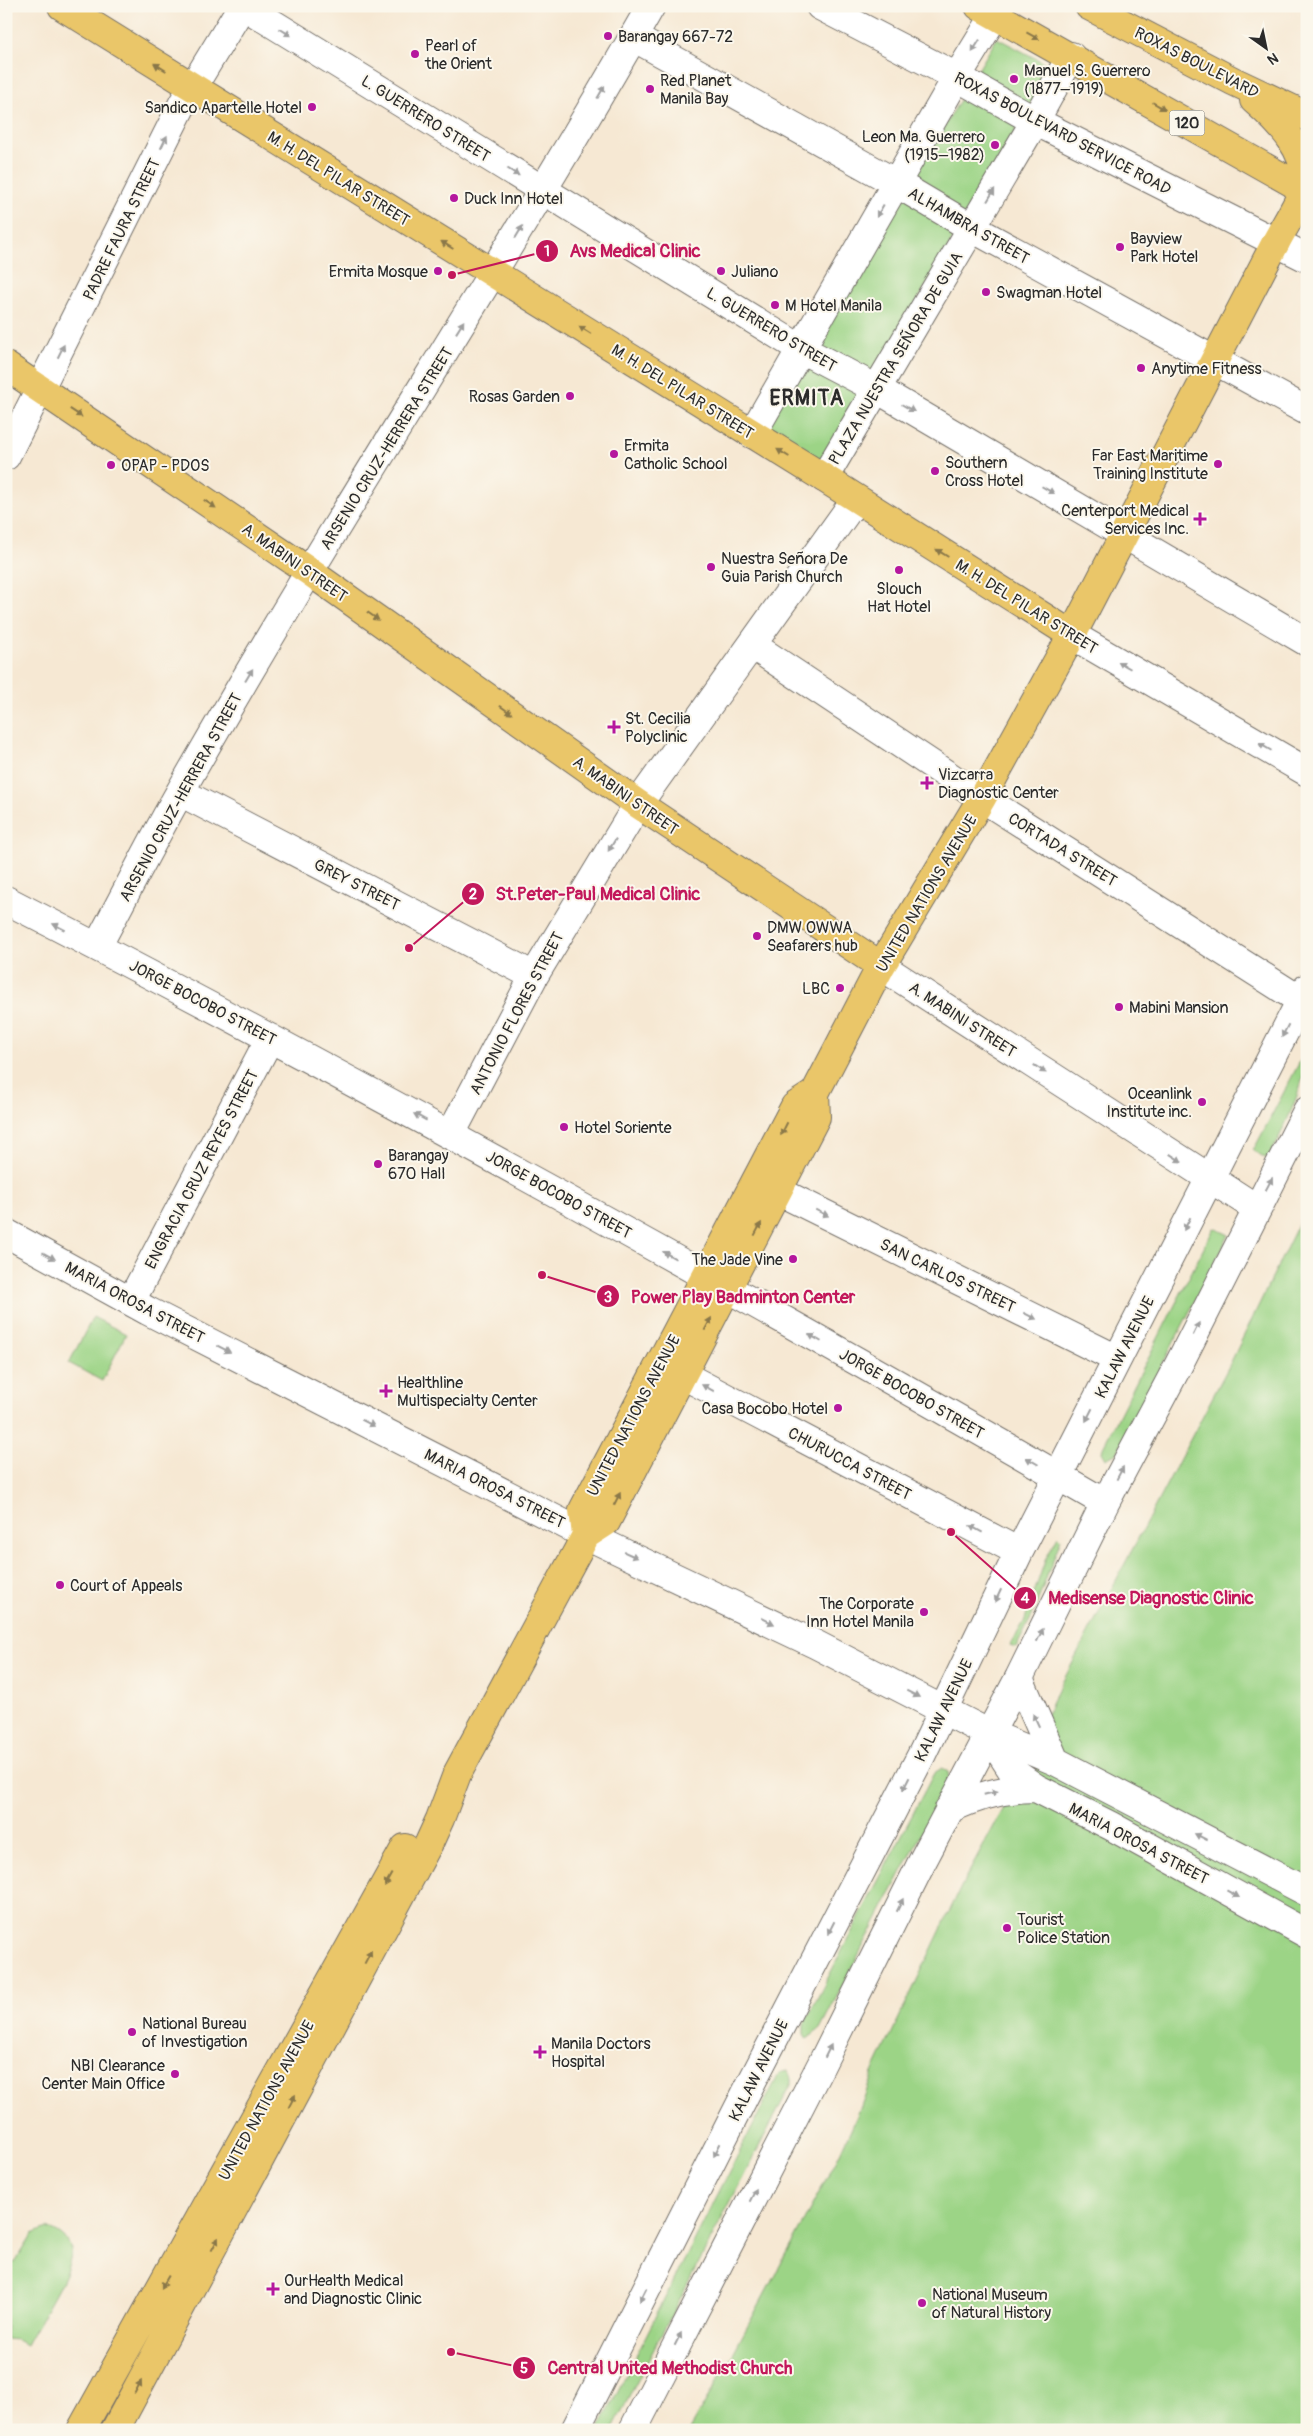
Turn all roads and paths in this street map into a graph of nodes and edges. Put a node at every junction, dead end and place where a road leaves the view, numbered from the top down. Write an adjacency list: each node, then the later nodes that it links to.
1 (62, 6): 11 (main road, M. H. DEL PILAR STREET, one-way to 1)
2 (243, 6): 11 (street, PADRE FAURA STREET); 16 (street, L. GUERRERO STREET, one-way to 16)
3 (651, 6): 7 (street, ARSENIO CRUZ-HERRERA STREET)
4 (820, 6): 9 (street, ROXAS BOULEVARD SERVICE ROAD)
5 (1089, 6): 10 (main road, ROXAS BOULEVARD)
6 (987, 11): 8 (main road, 120, one-way to 8); 9 (street, one-way to 9)
7 (633, 38): 14 (street, ALHAMBRA STREET); 16 (street, ARSENIO CRUZ-HERRERA STREET, one-way to 7)
8 (1071, 56): 13 (street, PLAZA NUESTRA SEÑORA DE GUIA); 15 (main road, 120, one-way to 15)
9 (957, 77): 13 (street, ROXAS BOULEVARD SERVICE ROAD); 14 (street)
10 (1233, 81): 12 (main road, ROXAS BOULEVARD); 15 (main road)
11 (192, 87): 20 (main road, M. H. DEL PILAR STREET, one-way to 11); 25 (street, PADRE FAURA STREET, one-way to 11)
12 (1307, 116)
13 (1035, 121): 17 (street, PLAZA NUESTRA SEÑORA DE GUIA, one-way to 13); 18 (street, ROXAS BOULEVARD SERVICE ROAD)
14 (896, 183): 17 (street, ALHAMBRA STREET); 21 (street, one-way to 21)
15 (1306, 189): 18 (main road, UNITED NATIONS AVENUE)
16 (544, 190): 20 (street, ARSENIO CRUZ-HERRERA STREET, one-way to 16); 21 (street, L. GUERRERO STREET)
17 (972, 228): 22 (street, ALHAMBRA STREET); 24 (street, PLAZA NUESTRA SEÑORA DE GUIA)
18 (1276, 242): 19 (street, ROXAS BOULEVARD SERVICE ROAD); 22 (main road, UNITED NATIONS AVENUE)
19 (1307, 258)
20 (493, 273): 27 (main road, M. H. DEL PILAR STREET, one-way to 20); 32 (street, ARSENIO CRUZ-HERRERA STREET, one-way to 20)
21 (801, 349): 24 (street, L. GUERRERO STREET); 27 (street)
22 (1215, 360): 26 (street, ALHAMBRA STREET); 31 (main road, UNITED NATIONS AVENUE)
23 (6, 366): 25 (main road, A. MABINI STREET)
24 (877, 389): 29 (street, PLAZA NUESTRA SEÑORA DE GUIA); 31 (street, L. GUERRERO STREET, one-way to 31)
25 (41, 390): 28 (street, PADRE FAURA STREET); 32 (main road, A. MABINI STREET, one-way to 32)
26 (1307, 411)
27 (752, 434): 29 (main road, M. H. DEL PILAR STREET, one-way to 27)
28 (6, 456)
29 (824, 478): 30 (main road, M. H. DEL PILAR STREET)
30 (856, 500): 33 (main road, M. H. DEL PILAR STREET, one-way to 30); 35 (street, ANTONIO FLORES STREET)
31 (1124, 535): 33 (main road, UNITED NATIONS AVENUE); 34 (street, L. GUERRERO STREET)
32 (310, 572): 37 (street, ARSENIO CRUZ-HERRERA STREET, one-way to 32); 39 (main road, A. MABINI STREET, one-way to 39)
33 (1072, 635): 36 (street, M. H. DEL PILAR STREET, one-way to 33); 38 (main road, UNITED NATIONS AVENUE)
34 (1307, 642)
35 (752, 645): 38 (street, CORTADA STREET); 39 (street, ANTONIO FLORES STREET)
36 (1307, 772)
37 (180, 792): 41 (street, ARSENIO CRUZ-HERRERA STREET); 43 (street, GREY STREET)
38 (982, 798): 42 (main road, UNITED NATIONS AVENUE); 44 (street, CORTADA STREET)
39 (638, 804): 42 (main road, A. MABINI STREET); 43 (street, ANTONIO FLORES STREET, one-way to 43)
40 (6, 900): 41 (street, JORGE BOCOBO STREET, one-way to 40)
41 (97, 947): 45 (street, JORGE BOCOBO STREET)
42 (882, 966): 46 (main road, UNITED NATIONS AVENUE); 49 (street, A. MABINI STREET, one-way to 49)
43 (534, 976): 48 (street, ANTONIO FLORES STREET)
44 (1304, 994): 49 (street, KALAW AVENUE, one-way to 49)
45 (270, 1038): 48 (street, JORGE BOCOBO STREET, one-way to 45); 54 (street, ENGRACIA CRUZ REYES STREET)
46 (815, 1093): 50 (main road, UNITED NATIONS AVENUE); 53 (main road, UNITED NATIONS AVENUE, one-way to 53)
47 (1307, 1111): 51 (street, one-way to 47)
48 (451, 1134): 53 (street, JORGE BOCOBO STREET, one-way to 48)
49 (1210, 1181): 51 (street, A. MABINI STREET); 55 (street, KALAW AVENUE, one-way to 55)
50 (778, 1191): 53 (main road, UNITED NATIONS AVENUE, one-way to 50); 55 (street, SAN CARLOS STREET, one-way to 55)
51 (1256, 1208): 59 (street, one-way to 51)
52 (6, 1233): 54 (street, MARIA OROSA STREET, one-way to 54)
53 (717, 1282): 56 (main road, UNITED NATIONS AVENUE, one-way to 53); 57 (main road, UNITED NATIONS AVENUE); 58 (street, JORGE BOCOBO STREET, one-way to 53)
54 (132, 1301): 60 (street, MARIA OROSA STREET, one-way to 60)
55 (1117, 1359): 58 (street, KALAW AVENUE, one-way to 58)
56 (681, 1374): 57 (main road, UNITED NATIONS AVENUE); 61 (street, CHURUCCA STREET, one-way to 56)
57 (625, 1456): 60 (main road, UNITED NATIONS AVENUE)
58 (1058, 1476): 59 (street, JORGE BOCOBO STREET); 61 (street, KALAW AVENUE)
59 (1105, 1503): 62 (street, one-way to 59)
60 (586, 1535): 63 (street, MARIA OROSA STREET, one-way to 63); 68 (main road, UNITED NATIONS AVENUE)
61 (1019, 1552): 63 (street, KALAW AVENUE, one-way to 63)
62 (1019, 1678): 64 (street); 65 (street, one-way to 62)
63 (944, 1709): 64 (street, MARIA OROSA STREET); 73 (street, KALAW AVENUE, one-way to 73)
64 (988, 1733): 65 (street, MARIA OROSA STREET); 66 (street, MARIA OROSA STREET); 67 (street)
65 (1055, 1761): 69 (street, MARIA OROSA STREET, one-way to 65)
66 (1036, 1788): 67 (street, one-way to 66); 70 (street, MARIA OROSA STREET, one-way to 70)
67 (949, 1810): 74 (street, one-way to 67)
68 (420, 1840): 71 (main road, UNITED NATIONS AVENUE, one-way to 71); 72 (main road, UNITED NATIONS AVENUE, one-way to 68)
69 (1307, 1892)
70 (1307, 1934)
71 (81, 2430)
72 (115, 2430)
73 (576, 2430)
74 (633, 2430)

